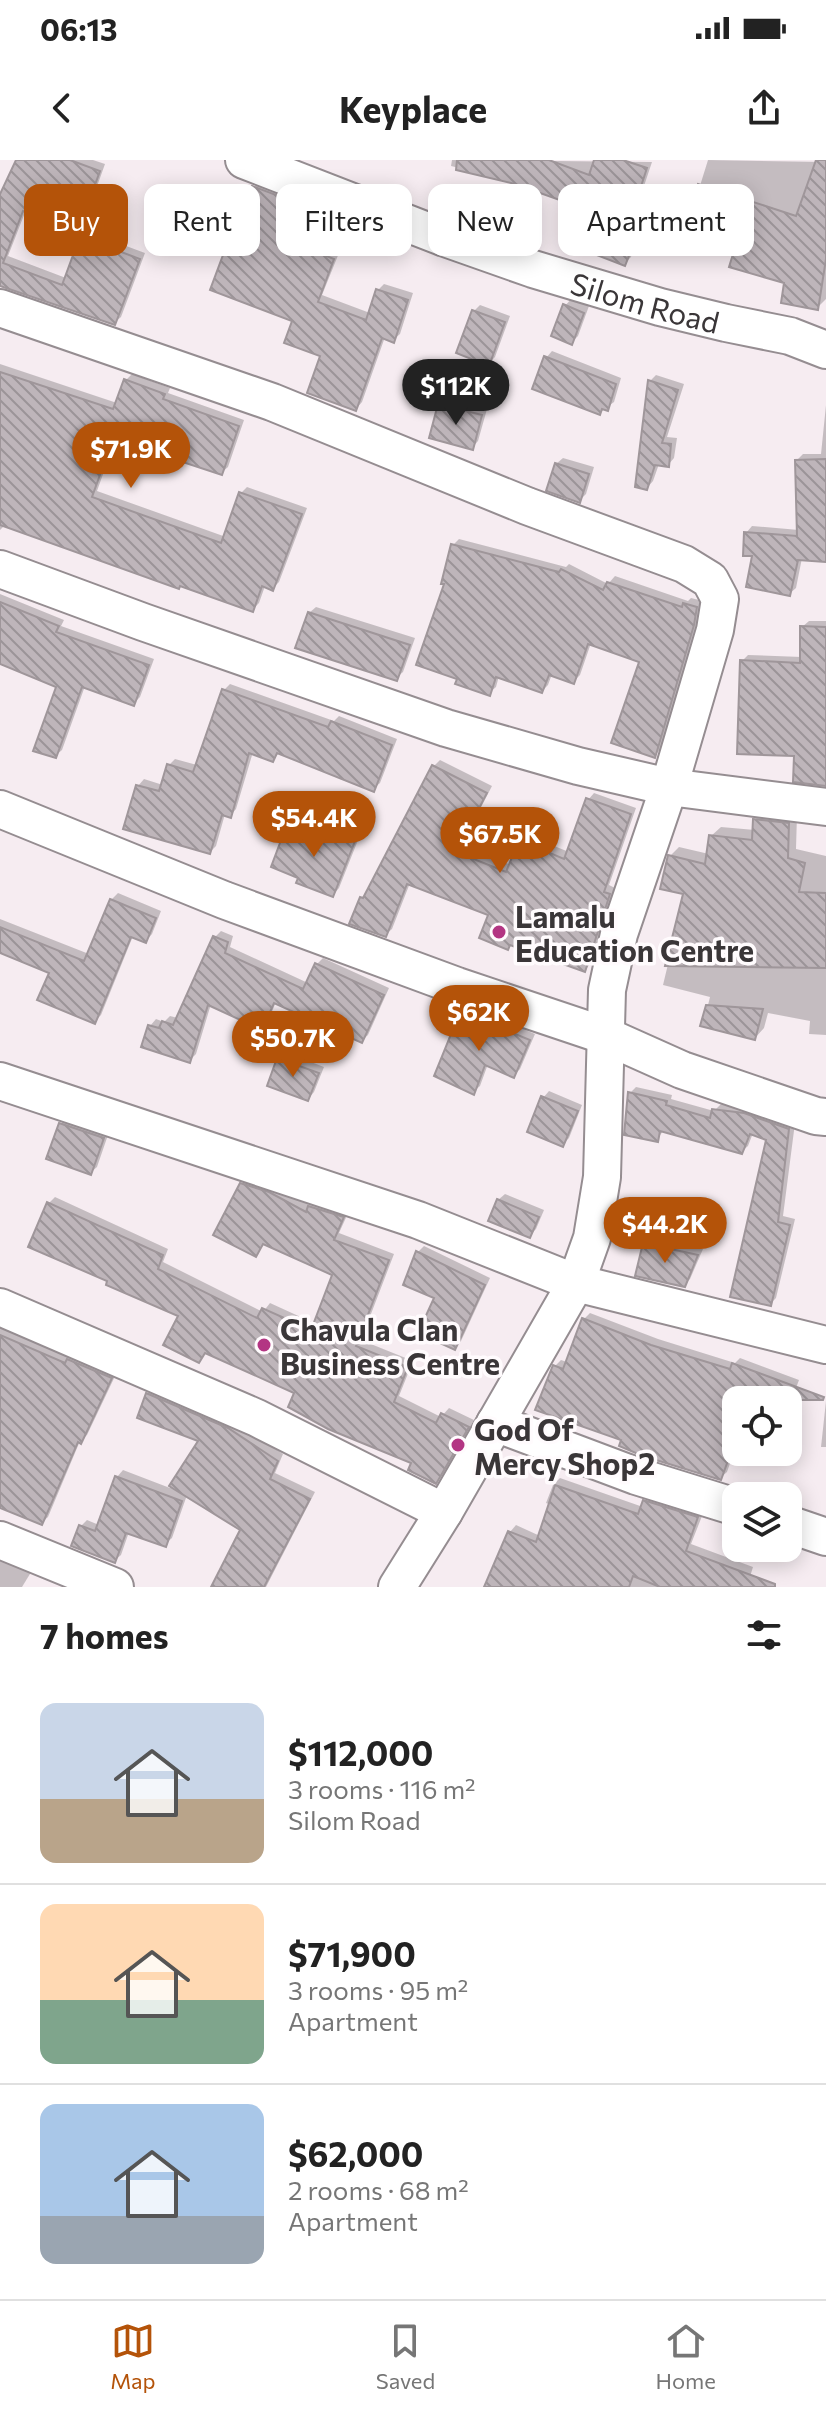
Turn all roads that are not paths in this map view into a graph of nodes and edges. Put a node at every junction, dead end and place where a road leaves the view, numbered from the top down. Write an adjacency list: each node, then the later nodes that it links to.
1 (244, 160): 3 (street, Silom Road)
2 (0, 308): 5 (street)
3 (826, 350)
4 (0, 569): 5 (street)
5 (669, 787): 6 (street); 8 (street)
6 (826, 807)
7 (0, 809): 8 (street)
8 (606, 1036): 10 (street); 11 (street)
9 (0, 1081): 11 (street)
10 (826, 1117)
11 (576, 1283): 13 (street); 14 (street)
12 (0, 1307): 16 (street)
13 (826, 1345)
14 (495, 1423): 15 (street); 16 (street)
15 (722, 1503)
16 (444, 1512): 21 (street)
17 (802, 1529): 18 (street)
18 (826, 1537)
19 (0, 1540): 20 (street)
20 (115, 1587)
21 (397, 1587)

